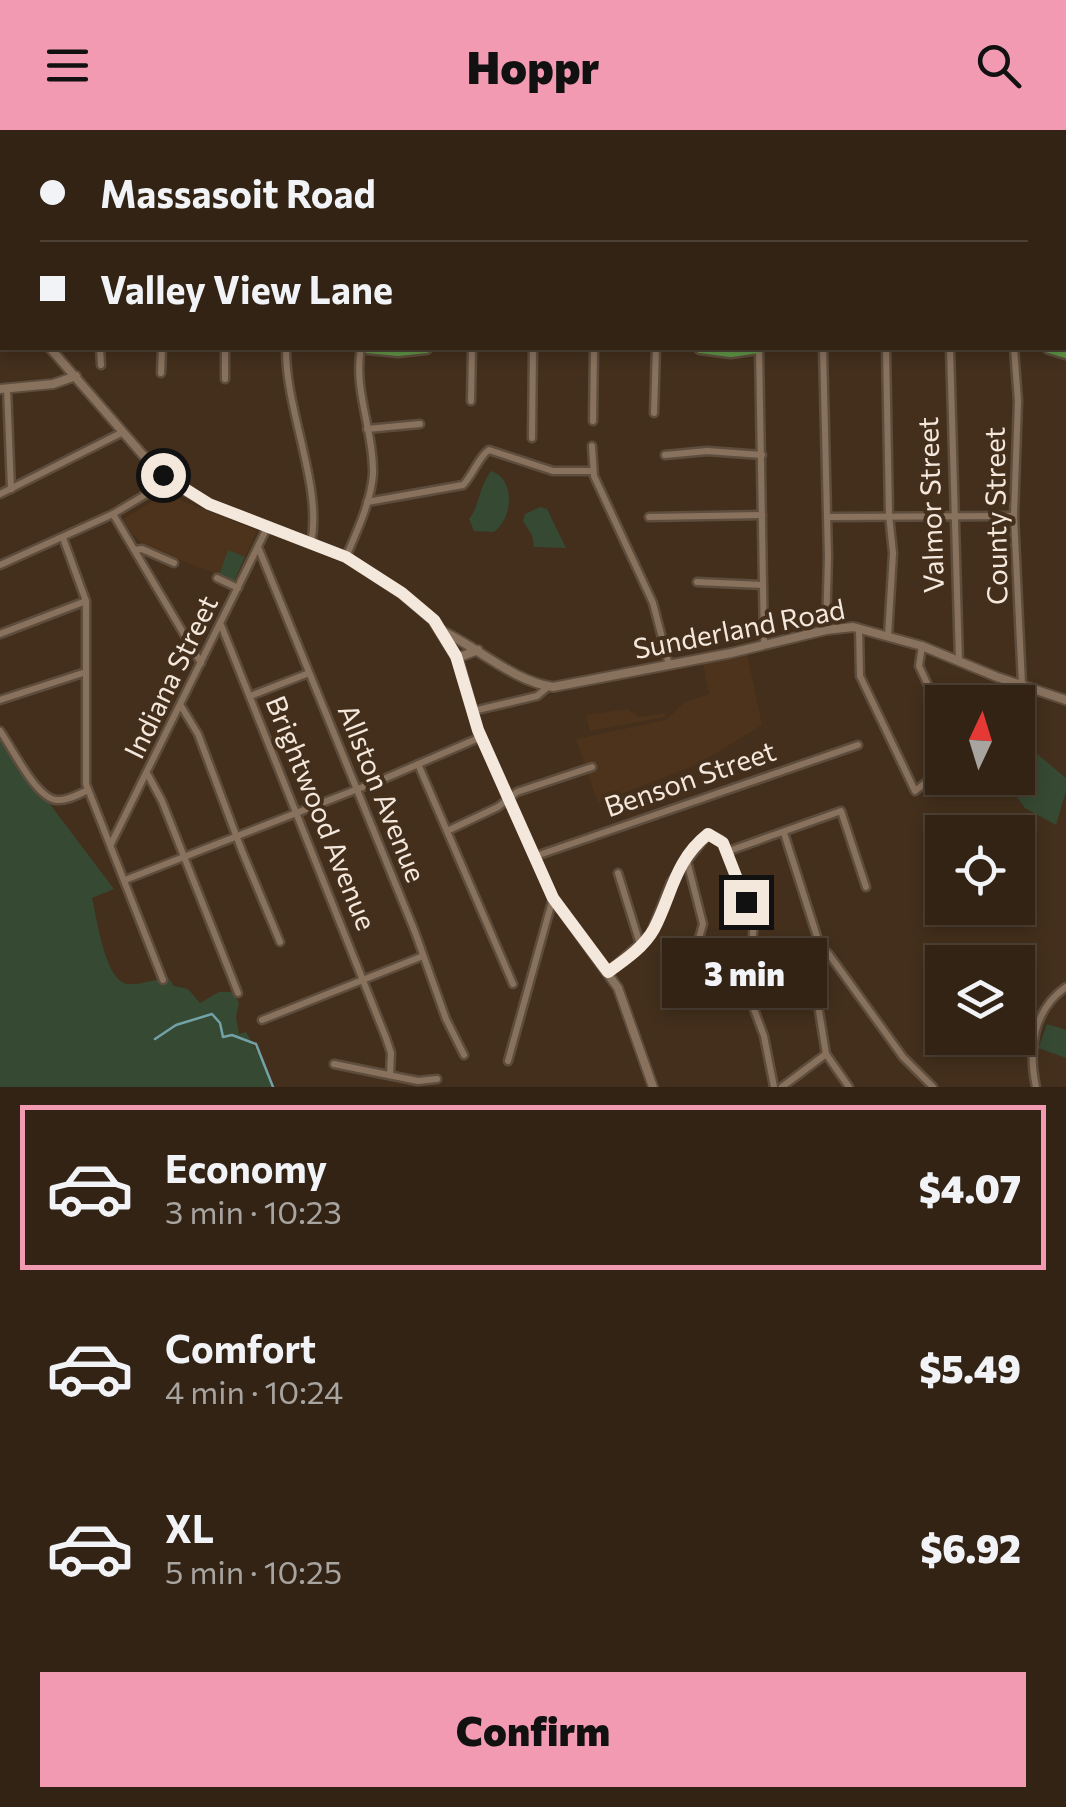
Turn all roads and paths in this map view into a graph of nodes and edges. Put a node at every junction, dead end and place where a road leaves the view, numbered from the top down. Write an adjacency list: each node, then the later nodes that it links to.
1 (52, 350): 20 (main road)
2 (100, 350): 18 (street)
3 (162, 350): 19 (street)
4 (225, 350): 21 (street)
5 (286, 350): 47 (street)
6 (364, 350): 27 (street)
7 (472, 350): 23 (street)
8 (532, 350): 29 (street)
9 (594, 350): 25 (street)
10 (656, 350): 24 (street)
11 (716, 350): 12 (highway)
12 (745, 350)
13 (759, 350): 32 (street)
14 (823, 350): 41 (street)
15 (886, 350): 40 (street)
16 (950, 350): 44 (street, Valmor Street)
17 (1014, 350): 42 (street, County Street)
18 (101, 365)
19 (162, 373)
20 (76, 376): 22 (main road); 28 (main road)
21 (225, 379)
22 (4, 388): 35 (street)
23 (471, 400)
24 (654, 413)
25 (593, 420)
26 (420, 424): 27 (street)
27 (366, 429): 37 (street)
28 (123, 432): 34 (main road); 35 (street)
29 (532, 438)
30 (592, 446): 33 (street)
31 (664, 455): 32 (street)
32 (762, 455): 39 (street)
33 (593, 471): 37 (street); 70 (street)
34 (170, 480): 38 (street); 45 (main road)
35 (11, 488): 36 (street)
36 (0, 494)
37 (367, 502): 50 (street)
38 (113, 514): 46 (street); 49 (street)
39 (762, 515): 43 (street); 55 (street)
40 (889, 515): 41 (street); 44 (street); 63 (street)
41 (828, 516): 60 (street)
42 (1014, 516): 44 (street); 74 (street, County Street)
43 (649, 517)
44 (955, 517): 68 (street, Valmor Street)
45 (268, 526): 47 (main road); 48 (street, Indiana Street)
46 (63, 538): 52 (street); 57 (street)
47 (311, 542): 50 (main road)
48 (258, 547): 56 (street, Indiana Street); 72 (street, Allston Avenue)
49 (135, 550): 51 (street); 69 (street)
50 (346, 557): 61 (main road)
51 (174, 562)
52 (0, 566)
53 (216, 578): 56 (street)
54 (698, 582): 55 (street)
55 (763, 585): 64 (street)
56 (239, 588): 58 (street, Indiana Street)
57 (86, 601): 62 (street); 71 (street)
58 (221, 625): 69 (street, Indiana Street); 77 (street, Brightwood Avenue)
59 (859, 628): 60 (main road, Sunderland Road); 63 (main road, Sunderland Road); 88 (street)
60 (826, 630): 64 (main road, Sunderland Road)
61 (442, 631): 66 (main road); 67 (main road)
62 (0, 634)
63 (888, 636): 65 (main road, Sunderland Road)
64 (764, 644): 70 (main road, Sunderland Road)
65 (922, 646): 68 (main road, Sunderland Road); 73 (street)
66 (475, 647): 67 (main road); 75 (main road)
67 (455, 654): 81 (main road)
68 (959, 660): 74 (main road, Sunderland Road)
69 (202, 664): 80 (street, Indiana Street)
70 (669, 665): 75 (main road, Sunderland Road)
71 (86, 672): 78 (street); 90 (street)
72 (310, 672): 77 (street); 89 (street, Allston Avenue)
73 (928, 685)
74 (1022, 685)
75 (548, 686): 81 (street)
76 (1035, 689): 79 (main road, Sunderland Road)
77 (250, 696): 92 (street, Brightwood Avenue)
78 (0, 700)
79 (1066, 700)
80 (181, 706): 87 (street, Indiana Street); 95 (street)
81 (472, 710): 83 (main road)
82 (0, 730): 90 (street)
83 (480, 737): 85 (street); 91 (main road)
84 (858, 744): 98 (street, Benson Street)
85 (418, 764): 89 (street); 93 (street)
86 (592, 768): 91 (street)
87 (148, 775): 96 (street, Indiana Street); 99 (street)
88 (925, 783)
89 (356, 789): 92 (street); 108 (street, Allston Avenue)
90 (88, 790): 96 (street)
91 (509, 799): 93 (street); 98 (main road)
92 (297, 813): 95 (street); 111 (street, Brightwood Avenue)
93 (448, 831): 113 (street)
94 (784, 833): 97 (street); 103 (street); 107 (street)
95 (236, 837): 99 (street); 105 (street)
96 (110, 846): 102 (street)
97 (726, 852): 100 (street); 124 (street)
98 (536, 856): 104 (main road)
99 (184, 857): 102 (street); 115 (street)
100 (686, 860): 106 (street); 109 (street)
101 (618, 873): 106 (street)
102 (125, 880): 112 (street)
103 (866, 887)
104 (553, 898): 110 (main road); 119 (street)
105 (280, 942)
106 (640, 946): 110 (street)
107 (820, 949): 117 (street); 127 (street)
108 (422, 956): 111 (street); 118 (street, Allston Avenue)
109 (694, 956)
110 (608, 972): 123 (main road)
111 (362, 978): 116 (street); 121 (street, Brightwood Avenue)
112 (163, 980)
113 (513, 984)
114 (1066, 987): 128 (street)
115 (238, 993)
116 (262, 1020)
117 (826, 1054): 125 (street); 126 (street)
118 (464, 1055)
119 (508, 1061)
120 (334, 1064): 121 (street)
121 (390, 1075): 122 (street)
122 (437, 1079)
123 (653, 1087)
124 (774, 1087)
125 (782, 1087)
126 (849, 1087)
127 (933, 1087)
128 (1036, 1087)

